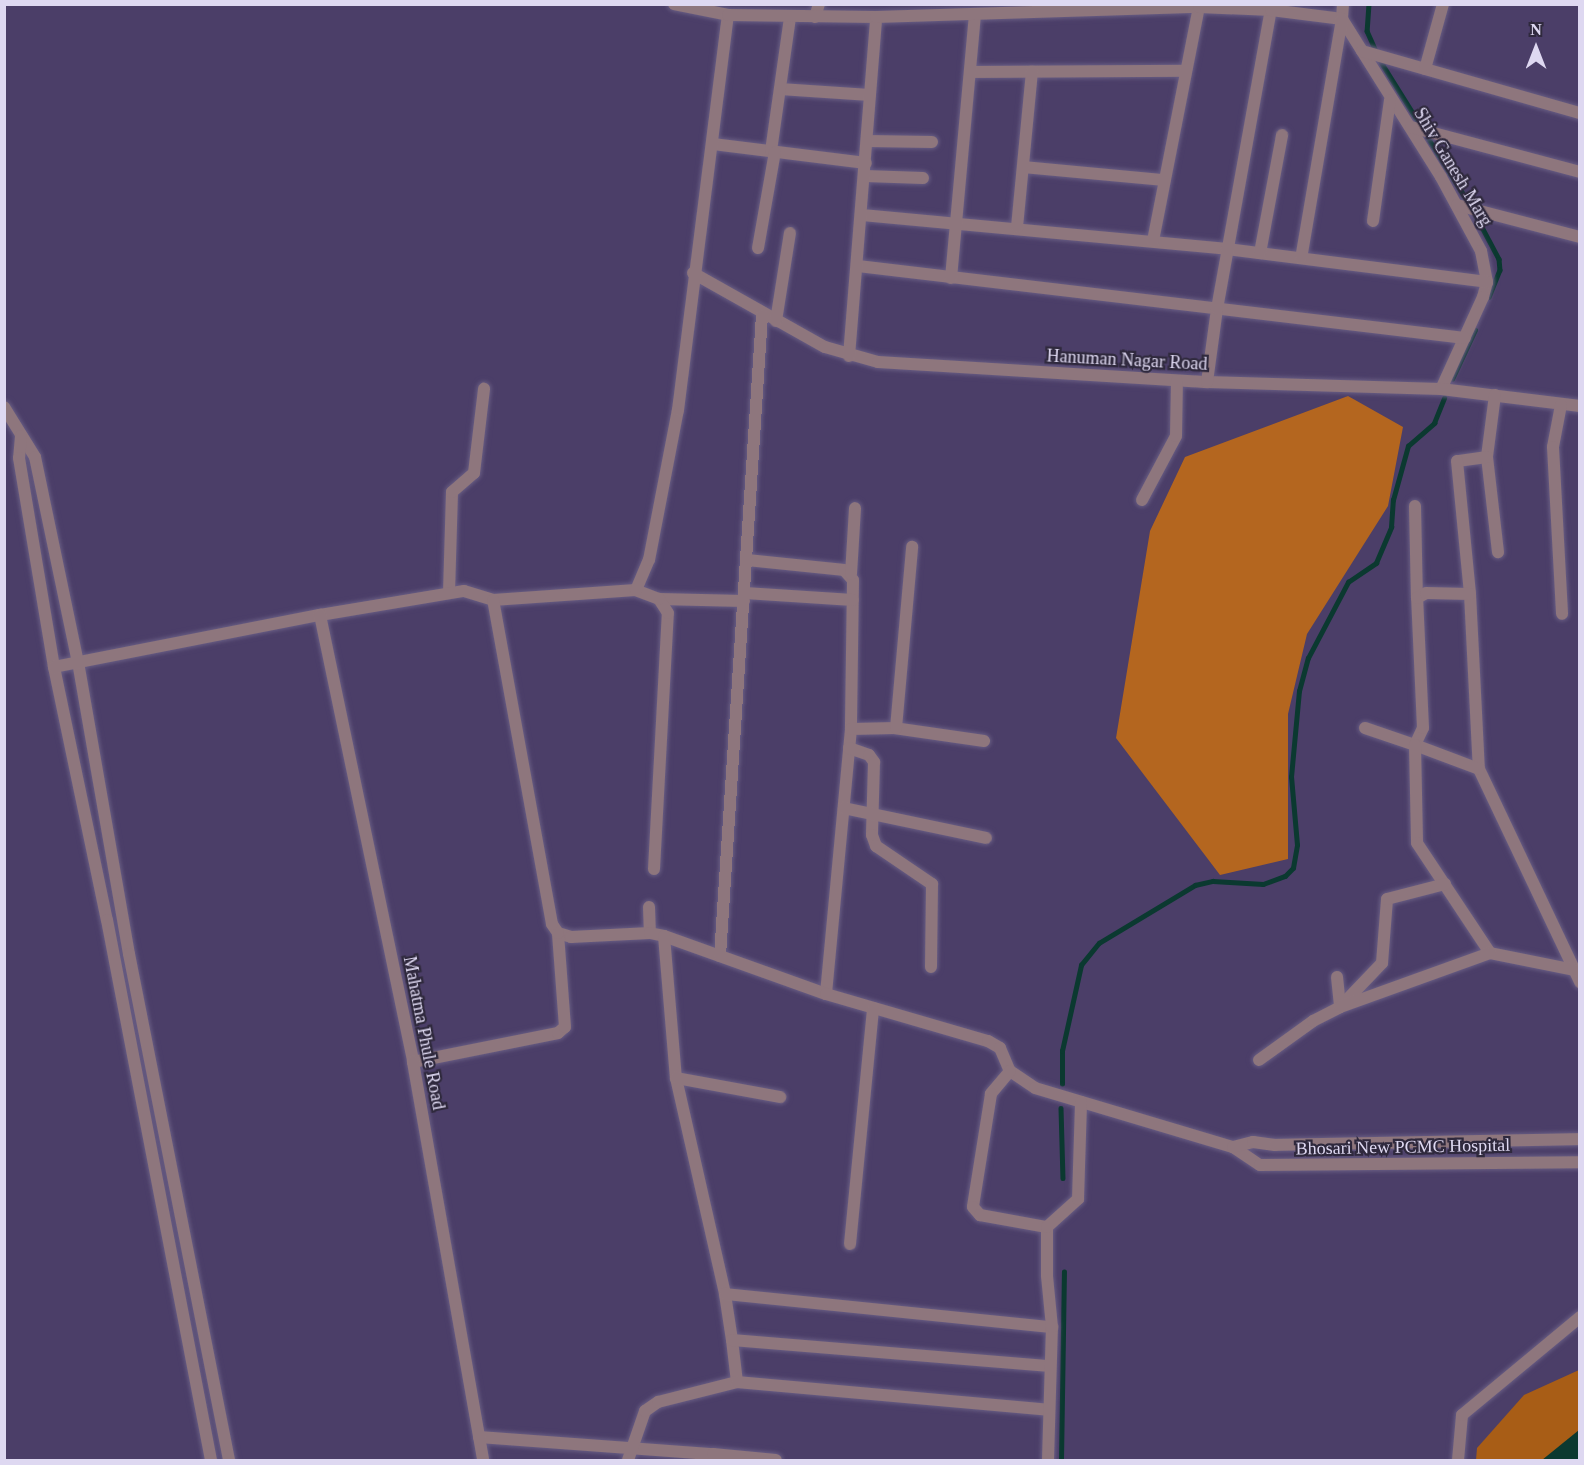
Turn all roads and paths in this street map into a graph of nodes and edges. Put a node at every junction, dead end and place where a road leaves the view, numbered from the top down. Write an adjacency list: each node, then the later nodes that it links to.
1 (674, 4): 7 (street)
2 (1343, 4): 11 (street)
3 (1443, 4): 13 (street)
4 (1199, 7): 5 (street); 8 (street); 14 (street)
5 (1271, 10): 11 (street); 41 (street)
6 (817, 11): 9 (street); 10 (street)
7 (728, 15): 9 (street); 25 (street)
8 (975, 15): 10 (street); 15 (street)
9 (790, 17): 17 (street)
10 (876, 17): 18 (street)
11 (1342, 19): 12 (street, Shiv Ganesh Marg); 43 (street)
12 (1362, 51): 13 (street); 19 (street, Shiv Ganesh Marg)
13 (1425, 69): 20 (street)
14 (1186, 71): 16 (street); 31 (street)
15 (971, 72): 16 (street); 35 (street)
16 (1032, 72): 27 (street)
17 (780, 89): 18 (street); 26 (street)
18 (870, 95): 23 (street)
19 (1390, 100): 21 (street, Shiv Ganesh Marg); 34 (street)
20 (1580, 113)
21 (1411, 127): 29 (street); 32 (street, Shiv Ganesh Marg)
22 (1282, 135): 42 (street)
23 (867, 141): 24 (street); 28 (street)
24 (932, 142)
25 (713, 144): 26 (street); 45 (street)
26 (773, 152): 28 (street); 40 (street)
27 (1023, 167): 31 (street); 36 (street)
28 (865, 169): 30 (street); 33 (street)
29 (1580, 172)
30 (923, 178)
31 (1164, 180): 39 (street)
32 (1460, 206): 38 (street); 47 (street, Shiv Ganesh Marg)
33 (862, 215): 35 (street); 44 (street)
34 (1373, 221)
35 (956, 224): 36 (street); 46 (street)
36 (1017, 227): 39 (street)
37 (790, 233): 50 (street)
38 (1580, 237)
39 (1153, 241): 41 (street)
40 (758, 248)
41 (1227, 249): 42 (street); 48 (street)
42 (1260, 253): 43 (street)
43 (1301, 258): 47 (street)
44 (858, 266): 46 (street); 52 (street)
45 (693, 273): 49 (street, Hanuman Nagar Road); 70 (street)
46 (951, 278): 48 (street)
47 (1486, 282): 51 (street, Shiv Ganesh Marg)
48 (1217, 309): 51 (street); 54 (street)
49 (762, 315): 50 (street, Hanuman Nagar Road); 68 (street)
50 (776, 321): 52 (street, Hanuman Nagar Road)
51 (1465, 338): 56 (street, Shiv Ganesh Marg)
52 (849, 356): 53 (street, Hanuman Nagar Road)
53 (1177, 381): 54 (street, Hanuman Nagar Road); 63 (street)
54 (1208, 382): 56 (street, Hanuman Nagar Road)
55 (484, 389): 71 (street)
56 (1441, 389): 57 (street, Hanuman Nagar Road)
57 (1495, 395): 58 (street, Hanuman Nagar Road); 62 (street)
58 (1561, 405): 59 (street, Hanuman Nagar Road); 78 (street)
59 (1580, 406)
60 (4, 407): 61 (street)
61 (21, 436): 80 (street); 81 (street)
62 (1487, 457): 67 (street); 72 (street)
63 (1142, 500)
64 (1415, 506): 74 (street)
65 (855, 508): 69 (street)
66 (912, 547): 82 (street)
67 (1498, 552)
68 (747, 560): 69 (street); 73 (street)
69 (851, 574): 77 (street)
70 (636, 590): 75 (street); 76 (street)
71 (449, 592): 76 (street); 79 (street)
72 (1470, 594): 74 (street); 88 (street)
73 (744, 597): 75 (street); 77 (street); 99 (street)
74 (1418, 598): 86 (street)
75 (659, 599): 92 (street)
76 (493, 600): 95 (street)
77 (853, 600): 84 (street)
78 (1562, 614)
79 (320, 615): 80 (street); 107 (street, Mahatma Phule Road)
80 (78, 662): 81 (street); 124 (street)
81 (54, 667): 125 (street)
82 (894, 728): 84 (street); 85 (street)
83 (1365, 728): 86 (street)
84 (851, 729): 87 (street)
85 (984, 741)
86 (1415, 745): 88 (street); 93 (street)
87 (849, 748): 89 (street); 90 (street)
88 (1479, 769): 101 (street)
89 (844, 808): 90 (street); 103 (street)
90 (873, 815): 91 (street); 100 (street)
91 (986, 838)
92 (654, 869)
93 (1445, 884): 98 (street); 104 (street)
94 (649, 907): 96 (street)
95 (558, 933): 96 (street); 107 (street)
96 (650, 933): 97 (street)
97 (663, 936): 99 (street); 109 (street)
98 (1490, 953): 101 (street); 104 (street)
99 (720, 956): 103 (street)
100 (931, 967)
101 (1577, 976)
102 (1337, 977): 104 (street)
103 (826, 994): 105 (street)
104 (1341, 1007): 106 (street)
105 (873, 1008): 108 (street); 116 (street)
106 (1259, 1060)
107 (413, 1062): 126 (street, Mahatma Phule Road)
108 (1010, 1071): 111 (street, Bhosari New PCMC Hospital); 115 (street)
109 (676, 1078): 110 (street); 117 (street)
110 (780, 1097)
111 (1081, 1102): 113 (street, Bhosari New PCMC Hospital); 115 (street)
112 (1580, 1139): 113 (street, Bhosari New PCMC Hospital)
113 (1233, 1147): 114 (street, Bhosari New PCMC Hospital)
114 (1580, 1162)
115 (1047, 1227): 119 (street)
116 (850, 1244)
117 (725, 1294): 119 (street); 120 (street)
118 (1580, 1317): 135 (street)
119 (1052, 1327): 121 (street)
120 (732, 1340): 121 (street); 122 (street)
121 (1050, 1366): 123 (street)
122 (737, 1382): 123 (street); 127 (street)
123 (1048, 1410): 134 (street)
124 (224, 1434): 125 (street); 130 (street)
125 (206, 1437): 129 (street)
126 (479, 1437): 127 (street); 131 (street, Mahatma Phule Road)
127 (630, 1447): 128 (street); 132 (street)
128 (713, 1457): 133 (street)
129 (211, 1461)
130 (229, 1461)
131 (483, 1461)
132 (627, 1461)
133 (776, 1461)
134 (1048, 1461)
135 (1458, 1461)

